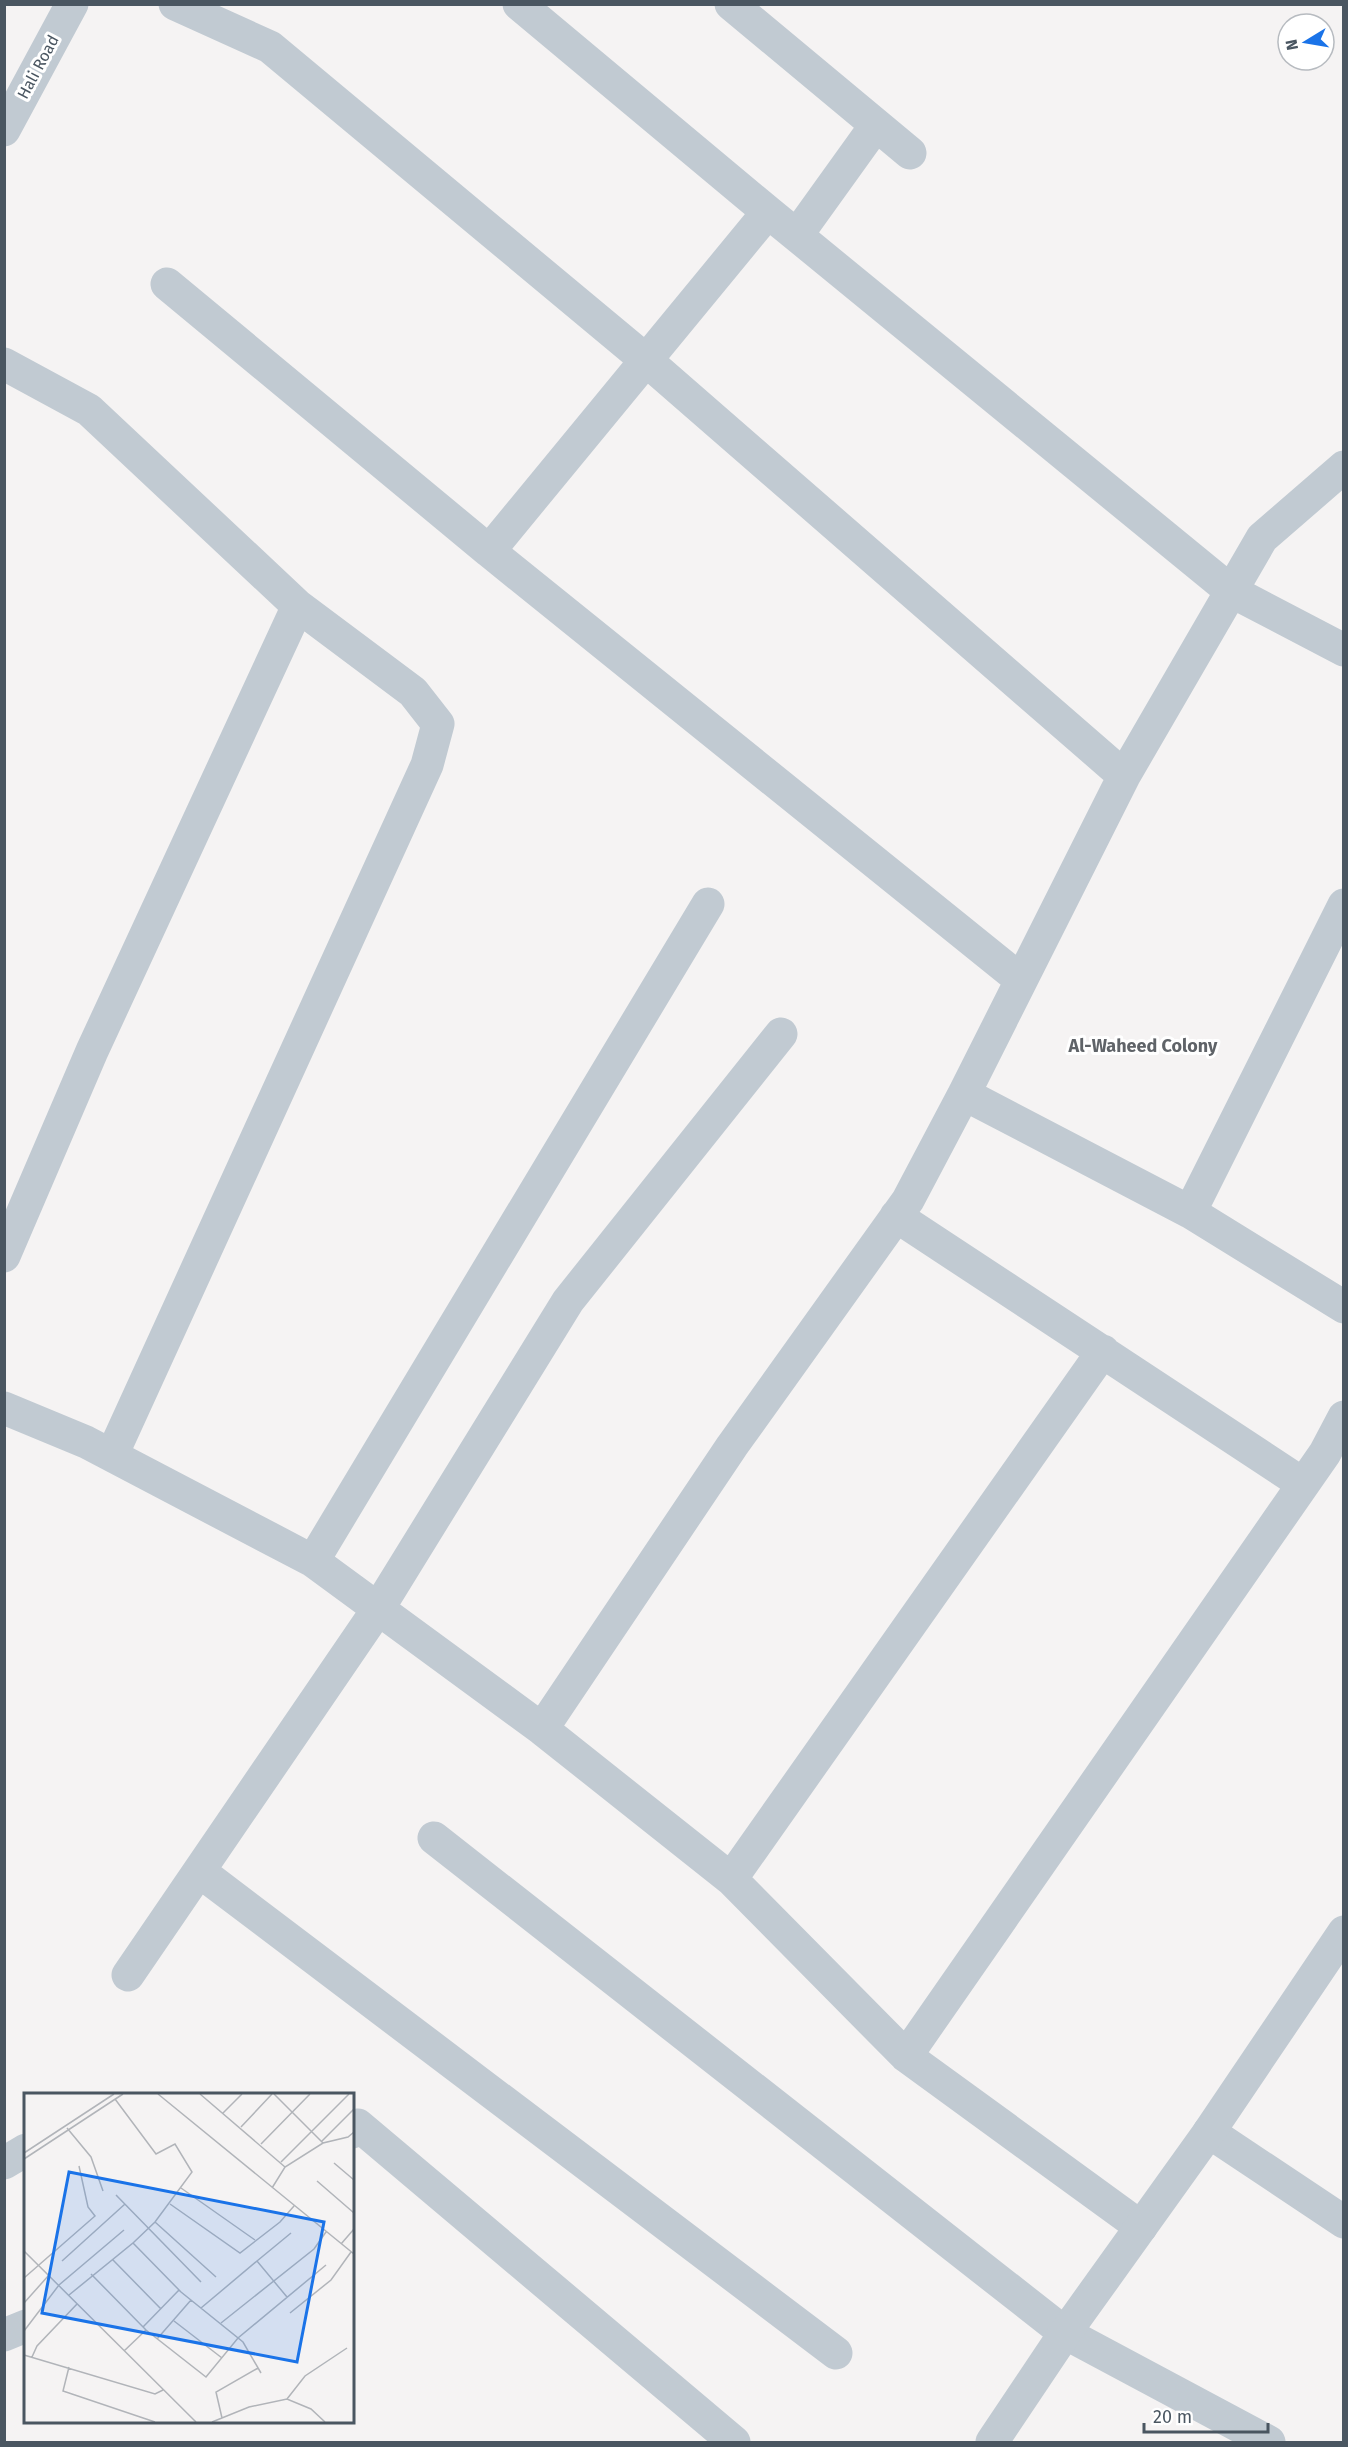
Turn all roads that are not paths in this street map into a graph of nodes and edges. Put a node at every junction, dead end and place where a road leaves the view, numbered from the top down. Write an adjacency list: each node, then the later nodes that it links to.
1 (72, 4): 6 (street, Hali Road)
2 (175, 4): 11 (street)
3 (519, 4): 8 (street)
4 (731, 4): 5 (street)
5 (876, 125): 7 (street); 9 (street)
6 (4, 130)
7 (910, 153)
8 (768, 212): 9 (street); 11 (street)
9 (797, 235): 15 (street)
10 (166, 284): 14 (street)
11 (646, 361): 14 (street); 18 (street)
12 (4, 364): 16 (street)
13 (1344, 467): 15 (street)
14 (489, 551): 21 (street)
15 (1231, 591): 17 (street); 18 (street)
16 (298, 606): 26 (street); 31 (street)
17 (1344, 650)
18 (1124, 776): 21 (street)
19 (708, 904): 34 (street)
20 (1344, 905): 24 (street)
21 (1021, 980): 23 (street)
22 (781, 1034): 35 (street)
23 (964, 1094): 24 (street); 25 (street)
24 (1190, 1212): 27 (street)
25 (896, 1216): 28 (street); 36 (street)
26 (4, 1256)
27 (1344, 1307)
28 (1103, 1351): 33 (street); 39 (street)
29 (4, 1408): 31 (street)
30 (1344, 1417): 32 (street)
31 (112, 1455): 34 (street)
32 (1334, 1460): 33 (street)
33 (1303, 1484): 42 (street)
34 (313, 1562): 35 (street)
35 (378, 1609): 36 (street); 38 (street)
36 (542, 1729): 39 (street)
37 (434, 1838): 50 (street)
38 (199, 1871): 41 (street); 52 (street)
39 (731, 1879): 42 (street)
40 (1344, 1932): 44 (street)
41 (128, 1975)
42 (906, 2056): 48 (street)
43 (354, 2130): 53 (street)
44 (1209, 2132): 47 (street); 48 (street)
45 (24, 2151): 46 (street)
46 (4, 2163)
47 (1344, 2222)
48 (1141, 2226): 50 (street)
49 (24, 2327): 51 (street)
50 (1065, 2333): 54 (street); 55 (street)
51 (4, 2335)
52 (836, 2353)
53 (734, 2442)
54 (992, 2442)
55 (1269, 2442)

